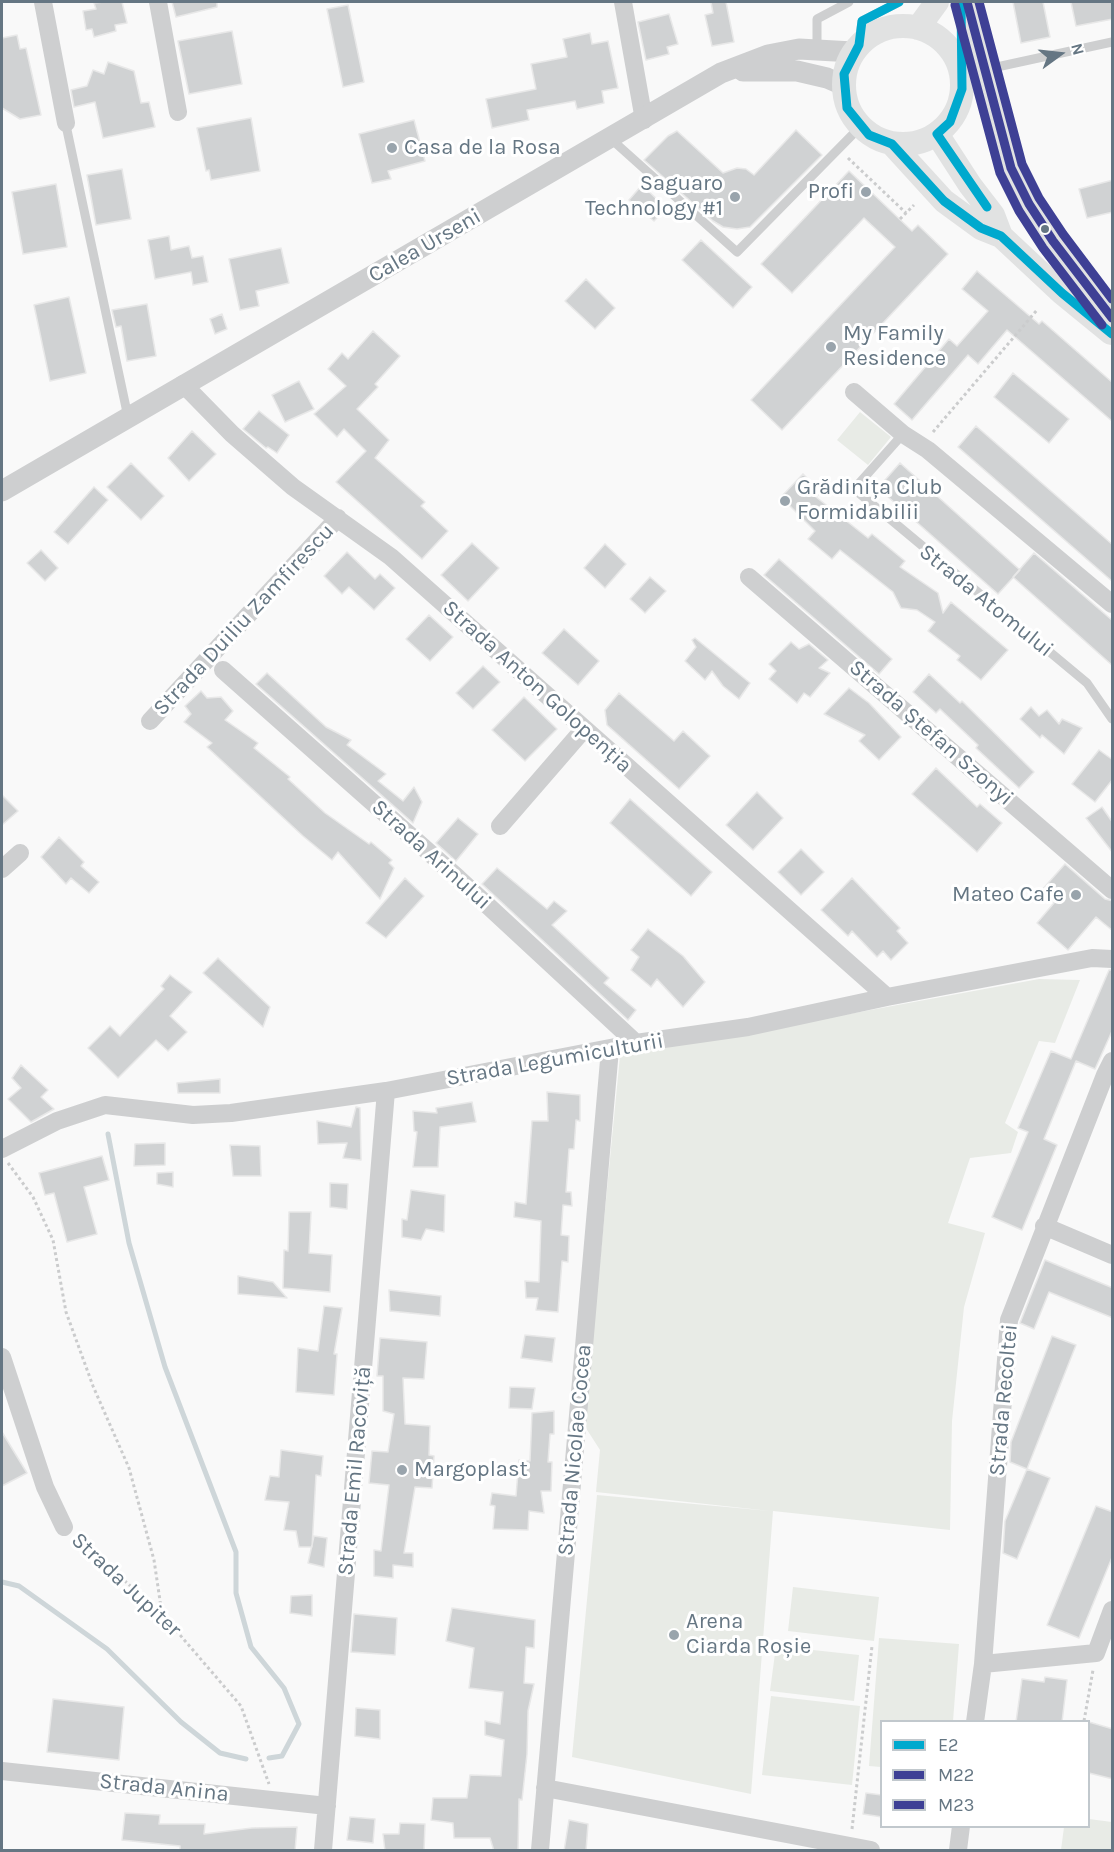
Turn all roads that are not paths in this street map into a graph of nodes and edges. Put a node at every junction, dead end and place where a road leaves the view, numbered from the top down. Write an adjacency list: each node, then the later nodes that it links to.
1 (43, 2): 18 (street)
2 (158, 2): 16 (street)
3 (623, 2): 17 (street)
4 (849, 2): 11 (lane)
5 (899, 2): 12 (lane)
6 (937, 2): 9 (main road)
7 (961, 2): 13 (main road)
8 (968, 2): 13 (main road)
9 (918, 28): 12 (main road); 13 (main road)
10 (1113, 42): 13 (lane)
11 (817, 48): 12 (street, Calea Urseni); 14 (street, Calea Urseni)
12 (856, 49): 15 (main road)
13 (972, 70): 20 (main road); 24 (main road)
14 (721, 73): 15 (street, Calea Urseni); 17 (street, Calea Urseni)
15 (843, 85): 19 (main road)
16 (178, 112)
17 (644, 120): 21 (street, Calea Urseni)
18 (67, 127): 28 (lane)
19 (860, 128): 21 (lane); 22 (main road)
20 (937, 134): 22 (main road); 23 (main road)
21 (611, 139): 26 (street, Calea Urseni)
22 (892, 144): 23 (main road)
23 (1001, 236): 25 (main road)
24 (1113, 318)
25 (1113, 334)
26 (183, 384): 28 (street, Calea Urseni); 31 (street, Strada Anton Golopenția)
27 (854, 392): 29 (street)
28 (128, 417): 30 (street, Calea Urseni)
29 (903, 434): 33 (street); 35 (lane, Strada Atomului)
30 (2, 491)
31 (338, 518): 36 (street, Strada Duiliu Zamfirescu); 37 (street, Strada Anton Golopenția)
32 (749, 577): 41 (street, Strada Ștefan Szonyi)
33 (1113, 604)
34 (223, 670): 44 (street, Strada Arinului)
35 (1113, 719)
36 (150, 721)
37 (584, 729): 38 (street); 43 (street, Strada Anton Golopenția)
38 (500, 826)
39 (20, 853): 40 (street)
40 (2, 869)
41 (1113, 890)
42 (1113, 959): 43 (street, Strada Legumiculturii)
43 (887, 997): 44 (street, Strada Legumiculturii)
44 (636, 1043): 45 (street, Strada Legumiculturii)
45 (610, 1049): 47 (street, Strada Legumiculturii); 57 (street, Strada Nicolae Cocea)
46 (1113, 1060): 49 (street, Strada Recoltei)
47 (386, 1091): 48 (street, Strada Legumiculturii); 58 (street, Strada Emil Racoviță)
48 (5, 1155)
49 (1044, 1226): 50 (street); 54 (street, Strada Recoltei)
50 (1113, 1255)
51 (2, 1357): 52 (street, Strada Jupiter)
52 (64, 1527)
53 (1113, 1610): 54 (street)
54 (983, 1665): 55 (street, Strada Recoltei)
55 (975, 1720)
56 (2, 1771): 58 (street, Strada Anina)
57 (545, 1788): 61 (street, Strada Nicolae Cocea); 62 (street)
58 (327, 1806): 60 (street, Strada Emil Racoviță)
59 (961, 1828): 63 (street)
60 (323, 1851)
61 (540, 1851)
62 (871, 1851)
63 (958, 1851)

